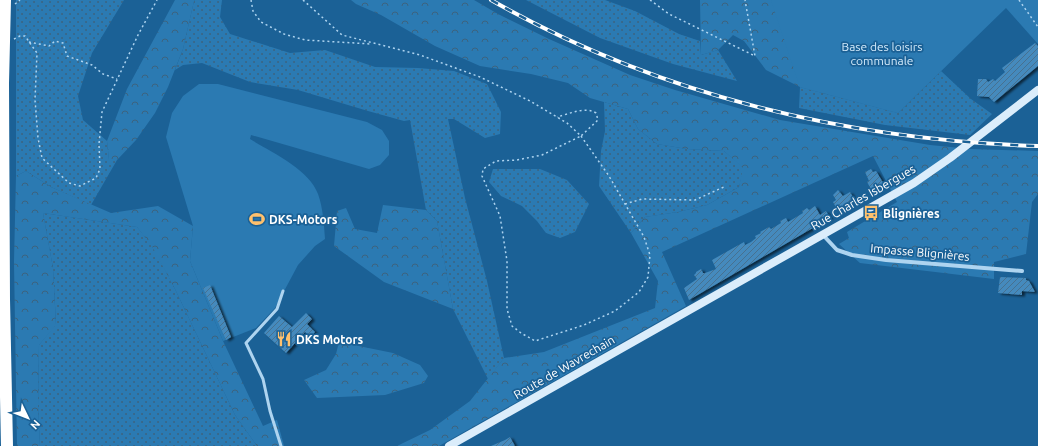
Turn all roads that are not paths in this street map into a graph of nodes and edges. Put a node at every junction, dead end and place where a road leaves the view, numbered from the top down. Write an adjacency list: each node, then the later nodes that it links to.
1 (5, 0): 7 (highway, bridge)
2 (1038, 90): 3 (main road, Rue Charles Isbergues)
3 (823, 235): 4 (street, Impasse Blignières); 6 (main road, Rue Charles Isbergues)
4 (1022, 271)
5 (283, 290): 8 (lane)
6 (690, 310): 9 (main road, Route de Wavrechain)
7 (7, 446)
8 (281, 446)
9 (449, 446)

